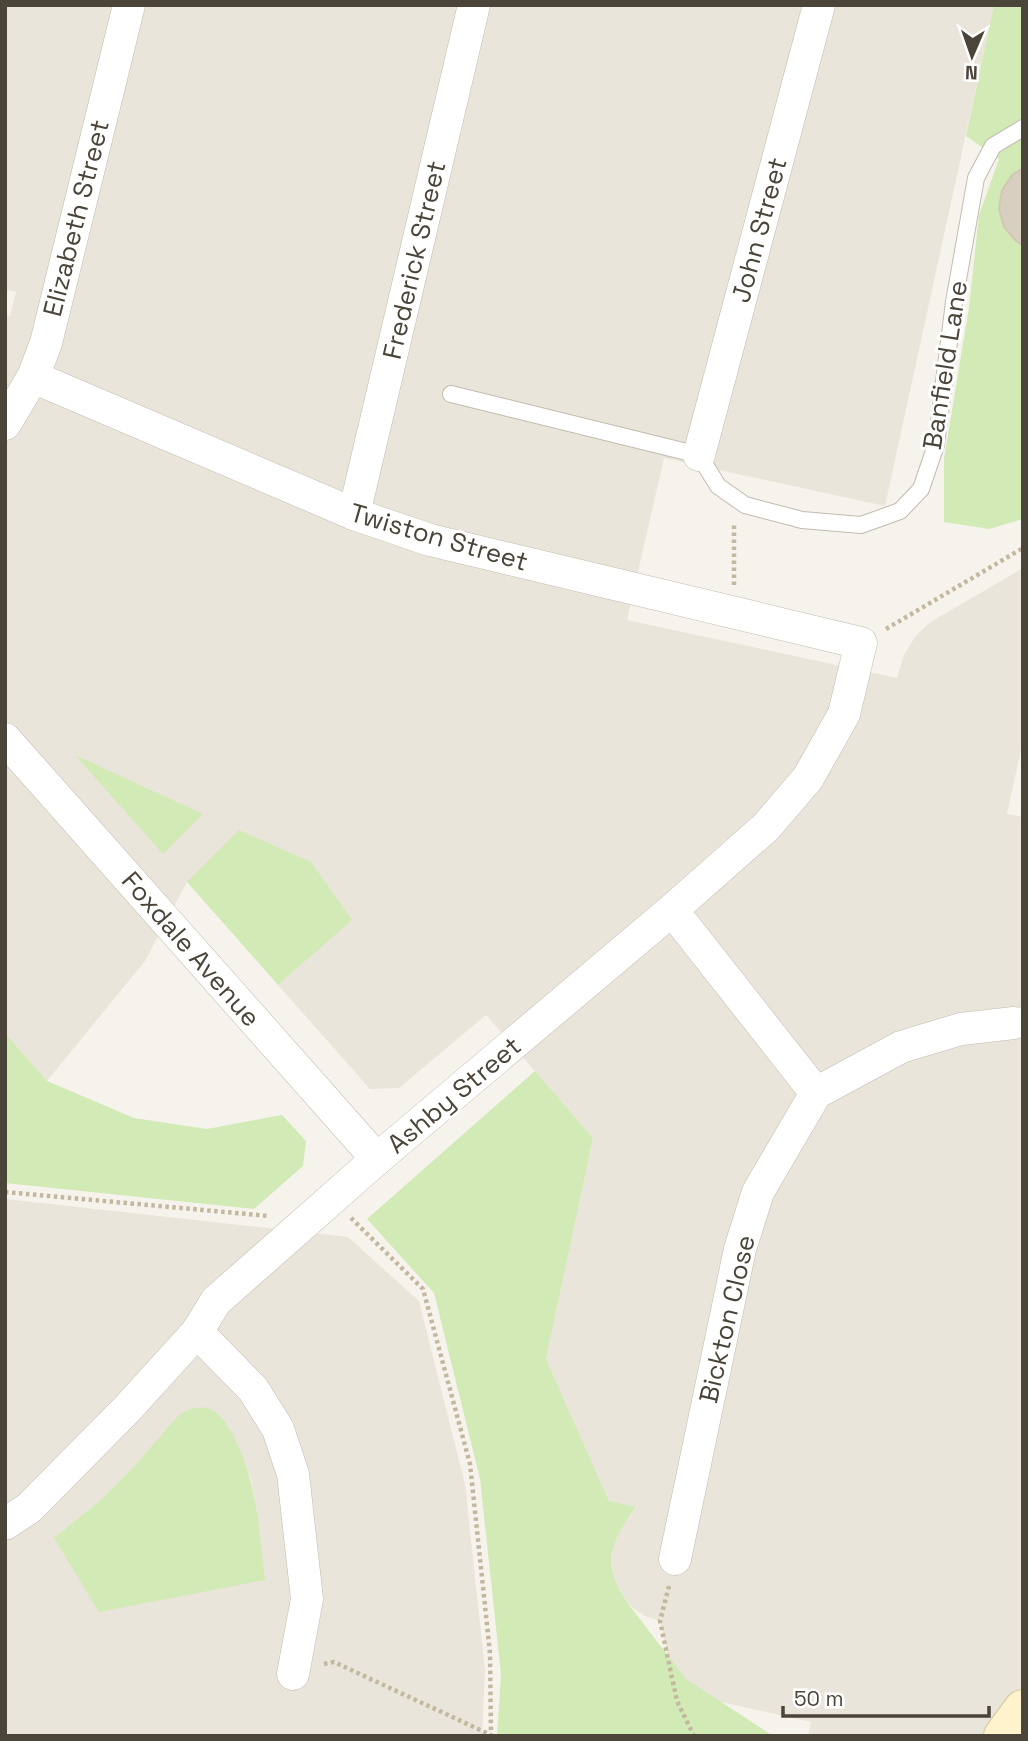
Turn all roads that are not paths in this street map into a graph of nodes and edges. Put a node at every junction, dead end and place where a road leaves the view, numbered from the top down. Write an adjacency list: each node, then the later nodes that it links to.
1 (129, 5): 5 (street, Elizabeth Street)
2 (474, 5): 9 (street, Frederick Street)
3 (819, 5): 8 (street, John Street)
4 (1023, 128): 8 (lane, Banfield Lane)
5 (33, 377): 7 (street, Elizabeth Street); 9 (street, Twiston Street)
6 (451, 394): 8 (lane)
7 (5, 424)
8 (699, 455)
9 (354, 514): 10 (street, Twiston Street)
10 (861, 643): 12 (street, Ashby Street)
11 (5, 739): 15 (street, Foxdale Avenue)
12 (672, 910): 14 (street); 15 (street, Ashby Street)
13 (1014, 1023): 14 (street, Bickton Close)
14 (816, 1093): 18 (street, Bickton Close)
15 (377, 1160): 16 (street, Ashby Street)
16 (197, 1332): 17 (street, Ashby Street); 19 (street)
17 (5, 1524)
18 (676, 1559)
19 (293, 1674)
20 (1023, 1709): 21 (street)
21 (1003, 1736)

